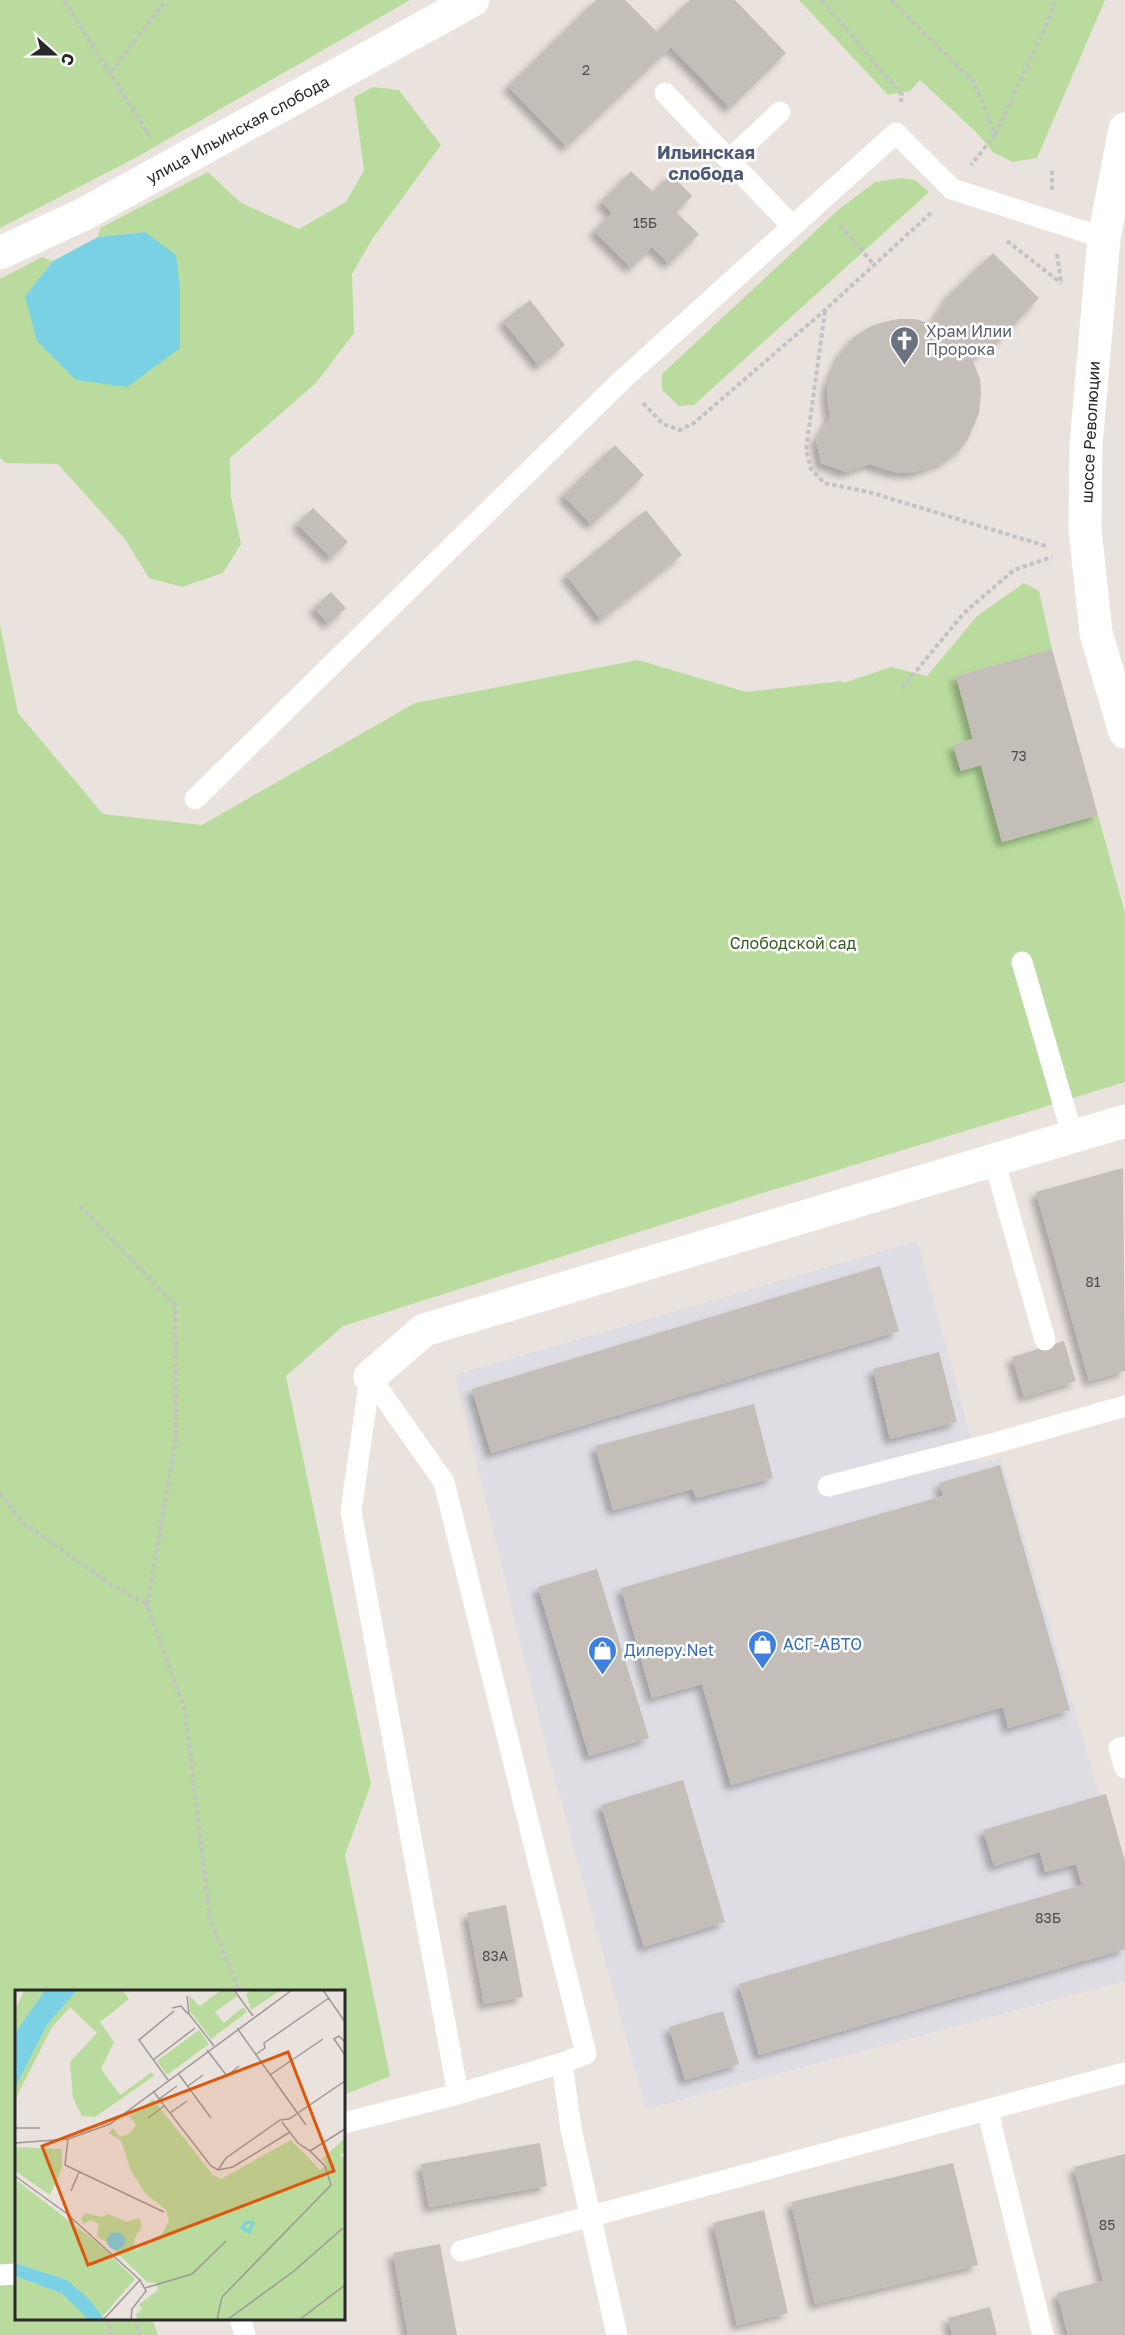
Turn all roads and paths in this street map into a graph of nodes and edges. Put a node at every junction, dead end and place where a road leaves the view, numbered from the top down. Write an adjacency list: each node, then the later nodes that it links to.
1 (64, 0): 7 (path)
2 (166, 0): 7 (path)
3 (473, 0): 14 (street, улица Ильинская слобода)
4 (822, 0): 11 (path)
5 (891, 0): 12 (path)
6 (1055, 0): 12 (path)
7 (111, 72): 14 (path)
8 (665, 93): 13 (lane)
9 (780, 112): 13 (lane)
10 (1125, 129): 18 (street, шоссе Революции)
11 (896, 133): 15 (lane); 16 (lane)
12 (995, 135): 15 (path)
13 (729, 160): 17 (lane)
14 (168, 167): 20 (street, улица Ильинская слобода)
15 (952, 189): 18 (lane); 21 (path)
16 (819, 202): 17 (lane); 21 (path)
17 (792, 226): 24 (lane)
18 (1104, 238): 26 (street, шоссе Революции)
19 (1005, 240): 22 (path)
20 (0, 253)
21 (875, 266): 23 (path)
22 (1061, 283)
23 (825, 310): 24 (path); 25 (path)
24 (622, 380): 29 (lane)
25 (1046, 546)
26 (1087, 548): 27 (path); 28 (street, шоссе Революции)
27 (902, 688)
28 (1125, 732)
29 (195, 799)
30 (1022, 962): 32 (lane)
31 (1125, 1121): 32 (street)
32 (1072, 1137): 33 (street)
33 (994, 1160): 35 (lane); 36 (street)
34 (80, 1206): 40 (path)
35 (1045, 1340)
36 (370, 1377): 44 (lane); 46 (lane)
37 (1125, 1406): 38 (lane)
38 (828, 1486)
39 (0, 1493): 40 (path)
40 (147, 1605): 43 (path)
41 (1125, 1747): 42 (lane)
42 (1125, 1768)
43 (239, 1990)
44 (561, 2063): 46 (lane); 49 (lane)
45 (1125, 2073): 47 (lane)
46 (458, 2094): 48 (lane)
47 (990, 2110): 49 (lane); 60 (lane)
48 (345, 2123)
49 (591, 2216): 50 (lane); 59 (lane)
50 (461, 2251)
51 (15, 2274): 52 (lane)
52 (0, 2275)
53 (107, 2320): 56 (path)
54 (134, 2320): 57 (path)
55 (240, 2320): 58 (lane)
56 (111, 2335)
57 (140, 2335)
58 (245, 2335)
59 (617, 2335)
60 (1043, 2335)

